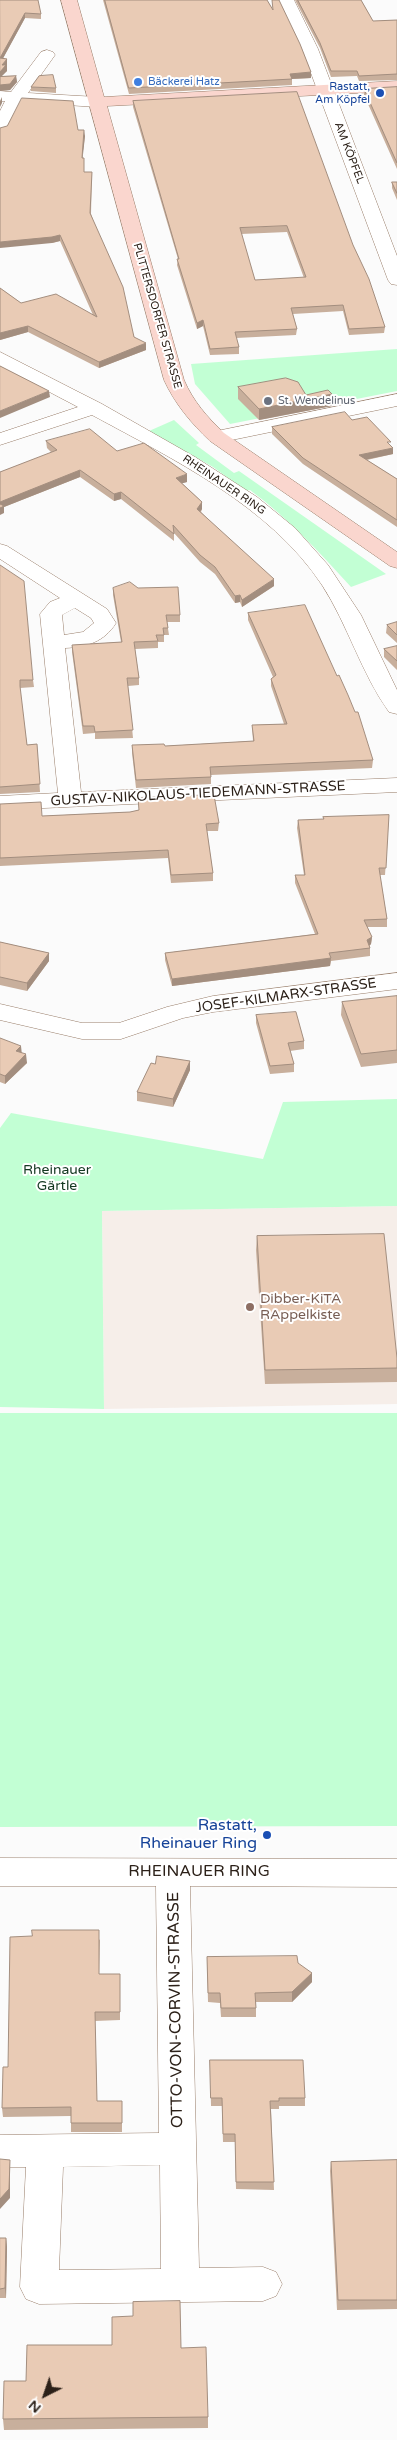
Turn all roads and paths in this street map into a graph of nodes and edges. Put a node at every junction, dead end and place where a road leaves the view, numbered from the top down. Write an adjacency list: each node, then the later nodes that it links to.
1 (69, 0): 7 (street, PLITTERSDORFER STRASSE)
2 (286, 0): 5 (street, AM KÖPFEL)
3 (47, 54): 6 (street)
4 (397, 86): 5 (street)
5 (324, 89): 7 (street); 9 (street, AM KÖPFEL)
6 (8, 96): 7 (street); 8 (street)
7 (96, 98): 13 (street, PLITTERSDORFER STRASSE)
8 (0, 127)
9 (397, 280)
10 (0, 358): 12 (street, RHEINAUER RING)
11 (397, 400): 13 (street)
12 (94, 408): 14 (street); 19 (street, RHEINAUER RING)
13 (217, 437): 16 (street, PLITTERSDORFER STRASSE)
14 (0, 439)
15 (0, 550): 17 (street)
16 (397, 562)
17 (76, 599): 18 (street); 18 (street)
18 (55, 642): 21 (street)
19 (397, 707)
20 (397, 785): 21 (street, GUSTAV-NIKOLAUS-TIEDEMANN-STRASSE)
21 (70, 800): 22 (street, GUSTAV-NIKOLAUS-TIEDEMANN-STRASSE)
22 (0, 803)
23 (397, 981): 24 (street, JOSEF-KILMARX-STRASSE)
24 (0, 1012)
25 (0, 1872): 26 (street, RHEINAUER RING)
26 (173, 1872): 27 (street, RHEINAUER RING); 28 (street, OTTO-VON-CORVIN-STRASSE)
27 (397, 1874)
28 (178, 2148): 30 (street, OTTO-VON-CORVIN-STRASSE); 32 (street, OTTO-VON-CORVIN-STRASSE)
29 (0, 2151): 30 (street, OTTO-VON-CORVIN-STRASSE)
30 (45, 2151): 32 (street)
31 (263, 2284): 32 (street)
32 (180, 2286)

